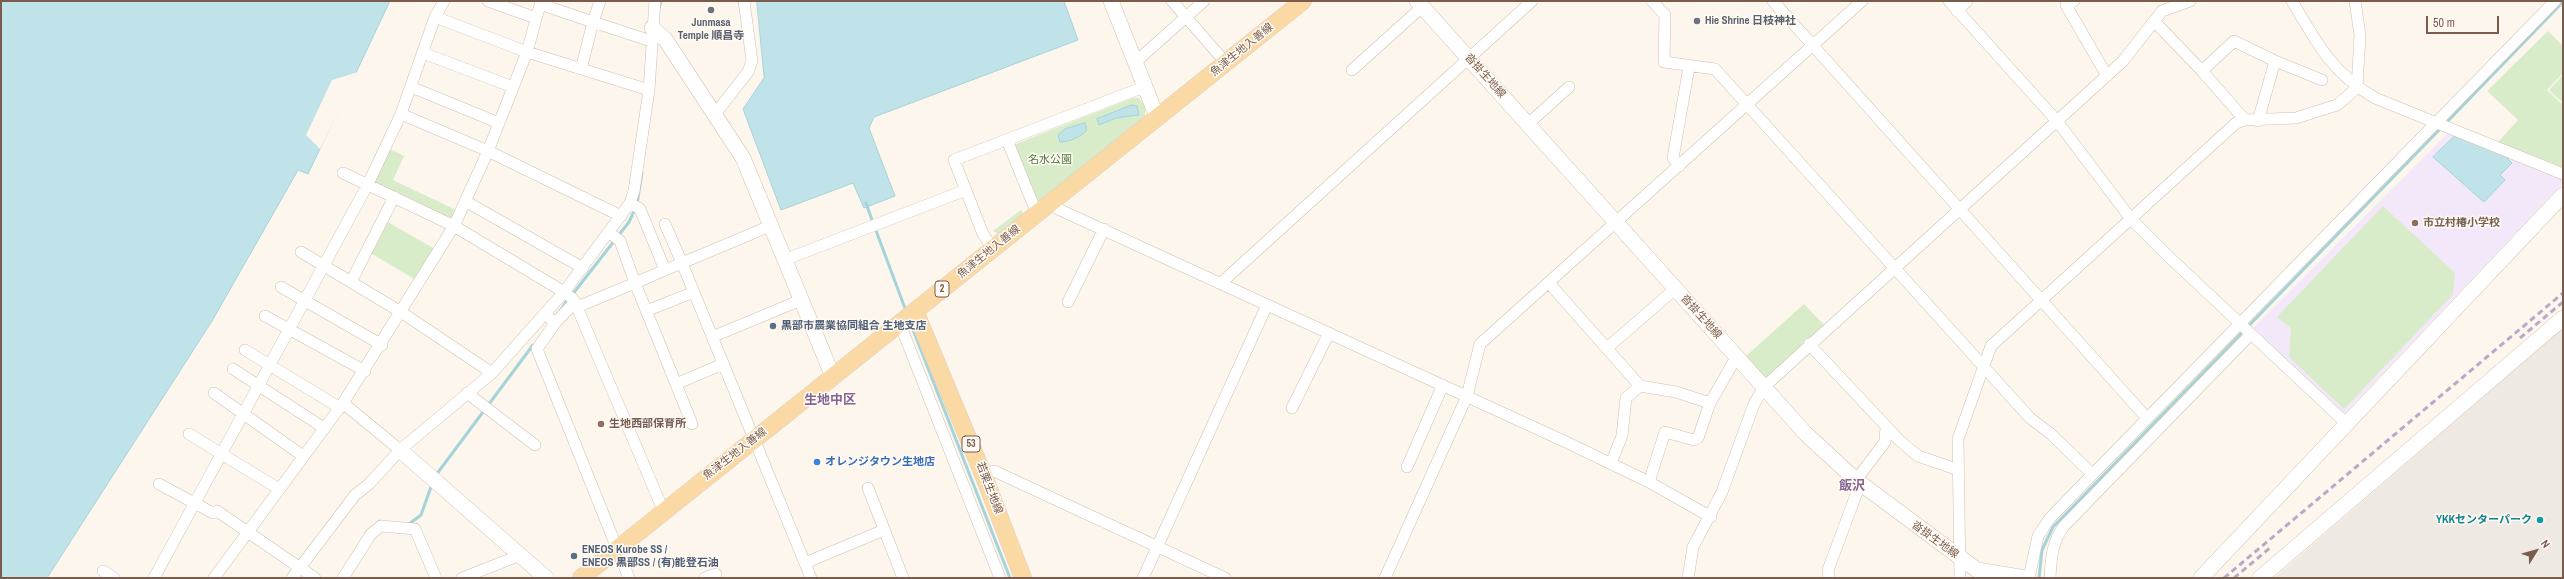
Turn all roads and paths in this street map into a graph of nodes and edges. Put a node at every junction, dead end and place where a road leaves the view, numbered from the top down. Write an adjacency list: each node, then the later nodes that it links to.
1 (444, 1): 24 (street)
2 (488, 1): 26 (street)
3 (600, 1): 28 (street)
4 (655, 1): 29 (street)
5 (744, 1): 51 (street)
6 (1111, 1): 34 (street)
7 (1172, 1): 25 (street)
8 (1204, 1): 25 (street)
9 (1532, 1): 33 (street)
10 (1652, 1): 37 (street)
11 (1773, 1): 30 (street)
12 (1862, 1): 30 (street)
13 (1949, 1): 23 (street)
14 (1967, 1): 23 (street)
15 (2074, 1): 41 (street)
16 (2292, 1): 47 (street)
17 (2355, 1): 47 (street)
18 (2555, 1): 56 (street)
19 (2186, 2): 27 (street)
20 (541, 3): 26 (street); 28 (street)
21 (1296, 3): 36 (main road, 魚津生地入善線 / 2)
22 (1420, 4): 33 (street, 沓掛生地線); 39 (street)
23 (1957, 11): 54 (street)
24 (435, 17): 31 (street); 32 (street)
25 (1186, 17): 34 (street); 36 (street)
26 (536, 18): 31 (street)
27 (2154, 21): 40 (street); 41 (street)
28 (593, 22): 29 (street); 38 (street)
29 (652, 35): 48 (street); 51 (street)
30 (1813, 45): 49 (street); 71 (street)
31 (527, 52): 38 (street); 44 (street)
32 (422, 53): 43 (street); 44 (street)
33 (1469, 58): 58 (street, 沓掛生地線); 91 (street)
34 (1134, 61): 45 (street)
35 (2275, 61): 40 (street); 42 (street); 55 (street)
36 (1226, 63): 52 (main road, 魚津生地入善線 / 2)
37 (1689, 67): 49 (street); 61 (street)
38 (580, 69): 48 (street)
39 (1352, 70)
40 (2202, 71): 53 (street)
41 (2106, 76): 54 (street)
42 (2322, 80)
43 (411, 87): 50 (street); 57 (street)
44 (513, 87): 57 (street)
45 (1144, 87): 52 (street); 59 (street)
46 (1569, 87): 58 (street)
47 (2357, 88): 55 (street); 56 (street)
48 (648, 90): 70 (street)
49 (1746, 105): 61 (street); 87 (street)
50 (401, 114): 60 (street); 64 (street)
51 (715, 114): 78 (street)
52 (1157, 117): 69 (main road, 魚津生地入善線 / 2)
53 (2245, 120): 55 (street); 74 (street)
54 (2057, 121): 71 (street); 74 (street)
55 (2258, 121)
56 (2436, 122): 63 (street); 110 (street)
57 (499, 123): 60 (street)
58 (1528, 124): 76 (street, 沓掛生地線)
59 (1008, 140): 65 (street); 72 (street)
60 (488, 151): 68 (street); 73 (street)
61 (1679, 166): 76 (street)
62 (343, 174): 64 (street)
63 (2563, 174)
64 (368, 184): 67 (street); 85 (street)
65 (966, 190): 81 (street); 83 (street)
66 (2563, 195): 142 (street)
67 (394, 197): 77 (street); 89 (street)
68 (465, 201): 77 (street); 86 (street)
69 (1050, 202): 72 (main road, 魚津生地入善線 / 2); 79 (street)
70 (630, 203): 73 (street); 88 (street)
71 (1960, 208): 87 (street); 98 (street)
72 (1036, 214): 81 (main road, 魚津生地入善線 / 2)
73 (621, 216): 80 (street)
74 (2131, 218): 98 (street); 110 (street)
75 (666, 224): 84 (street)
76 (1616, 224): 92 (street); 94 (street, 沓掛生地線)
77 (454, 226): 95 (street); 105 (street)
78 (770, 226): 83 (street); 84 (street)
79 (1104, 229): 91 (street); 100 (street)
80 (610, 232): 86 (street); 90 (street)
81 (993, 249): 104 (main road, 魚津生地入善線 / 2)
82 (301, 252): 85 (street)
83 (784, 260): 97 (street)
84 (682, 263): 88 (street); 96 (street)
85 (325, 267): 89 (street); 99 (street)
86 (583, 268): 95 (street)
87 (1893, 268): 116 (street); 124 (street)
88 (665, 270): 90 (street)
89 (351, 282): 105 (street)
90 (635, 283): 101 (street); 103 (street)
91 (1221, 283): 102 (street)
92 (1549, 283): 118 (street); 135 (street)
93 (281, 286): 99 (street)
94 (1675, 289): 118 (street); 120 (street, 沓掛生地線)
95 (564, 292): 101 (street); 106 (street)
96 (694, 292): 103 (street); 115 (street)
97 (801, 300): 115 (street); 127 (street)
98 (2042, 300): 124 (street); 140 (street)
99 (306, 301): 112 (street); 117 (street)
100 (1068, 302)
101 (576, 304): 109 (street); 162 (street)
102 (1267, 305): 113 (street); 166 (street)
103 (646, 311): 128 (street)
104 (915, 311): 111 (main road, 魚津生地入善線 / 2); 154 (main road, 若栗生地線 / 53)
105 (401, 312): 117 (street); 126 (street)
106 (545, 314): 109 (street); 126 (street)
107 (265, 316): 112 (street)
108 (2563, 318): 200 (street)
109 (555, 323): 167 (street)
110 (2239, 323): 114 (street); 140 (street)
111 (900, 324): 127 (main road, 魚津生地入善線 / 2); 188 (street)
112 (290, 330): 122 (street); 125 (street)
113 (1328, 333): 130 (street); 138 (street)
114 (2251, 334): 142 (street); 198 (street)
115 (712, 337): 121 (street)
116 (1809, 344): 132 (street); 143 (street)
117 (382, 345): 125 (street)
118 (1607, 348): 131 (street)
119 (245, 350): 122 (street)
120 (1737, 356): 132 (street, 沓掛生地線); 136 (street)
121 (723, 364): 128 (street); 146 (street)
122 (270, 365): 129 (street); 137 (street)
123 (233, 369): 129 (street)
124 (1984, 369): 153 (street); 155 (street)
125 (365, 370): 137 (street)
126 (492, 372): 134 (street)
127 (833, 377): 146 (main road, 魚津生地入善線 / 2)
128 (676, 384): 141 (street)
129 (258, 386): 139 (street); 144 (street)
130 (1443, 386): 135 (street); 152 (street)
131 (1640, 386): 136 (street); 151 (street)
132 (1764, 386): 157 (street, 沓掛生地線); 163 (street)
133 (214, 393): 139 (street)
134 (467, 393): 147 (street); 148 (street)
135 (1467, 396): 151 (street); 192 (street)
136 (1710, 403): 156 (street)
137 (342, 405): 144 (street); 148 (street)
138 (1292, 408)
139 (245, 414): 149 (street); 150 (street)
140 (2146, 418): 155 (street)
141 (692, 424)
142 (2347, 424): 199 (street)
143 (1886, 426): 153 (street); 157 (street)
144 (324, 428): 150 (street)
145 (189, 434): 149 (street)
146 (754, 439): 162 (main road, 魚津生地入善線 / 2); 170 (street)
147 (535, 445)
148 (400, 450): 168 (street); 171 (street)
149 (222, 454): 160 (street); 161 (street)
150 (303, 456): 160 (street)
151 (1611, 463): 156 (street)
152 (1407, 467)
153 (1960, 470): 169 (street)
154 (983, 474): 166 (street); 189 (main road, 若栗生地線 / 53)
155 (2092, 474): 197 (street)
156 (1649, 482): 163 (street)
157 (1858, 482): 169 (street, 沓掛生地線); 194 (street)
158 (159, 484): 161 (street)
159 (868, 488): 164 (street)
160 (279, 489): 165 (street)
161 (195, 505): 165 (street); 175 (street)
162 (663, 510): 167 (main road, 魚津生地入善線 / 2)
163 (1711, 517): 193 (street)
164 (884, 530): 170 (street); 187 (street)
165 (249, 531): 171 (street); 176 (street)
166 (1157, 547): 190 (street); 191 (street)
167 (616, 548): 183 (main road, 魚津生地入善線 / 2); 184 (street)
168 (517, 552): 181 (street); 182 (street)
169 (1959, 558): 195 (street); 196 (street, 沓掛生地線)
170 (805, 563): 186 (street)
171 (300, 568): 177 (street); 178 (street)
172 (103, 572): 174 (street)
173 (716, 574): 185 (street)
174 (114, 578)
175 (154, 578)
176 (214, 578)
177 (292, 578)
178 (315, 578)
179 (343, 578): 180 (street)
180 (436, 578)
181 (462, 578)
182 (546, 578)
183 (581, 578)
184 (629, 578)
185 (705, 578)
186 (811, 578)
187 (903, 578)
188 (1000, 578)
189 (1023, 578)
190 (1143, 578)
191 (1225, 578)
192 (1385, 578)
193 (1688, 578)
194 (1829, 578)
195 (1960, 578)
196 (2026, 578)
197 (2029, 578)
198 (2050, 578)
199 (2201, 578)
200 (2260, 578)

